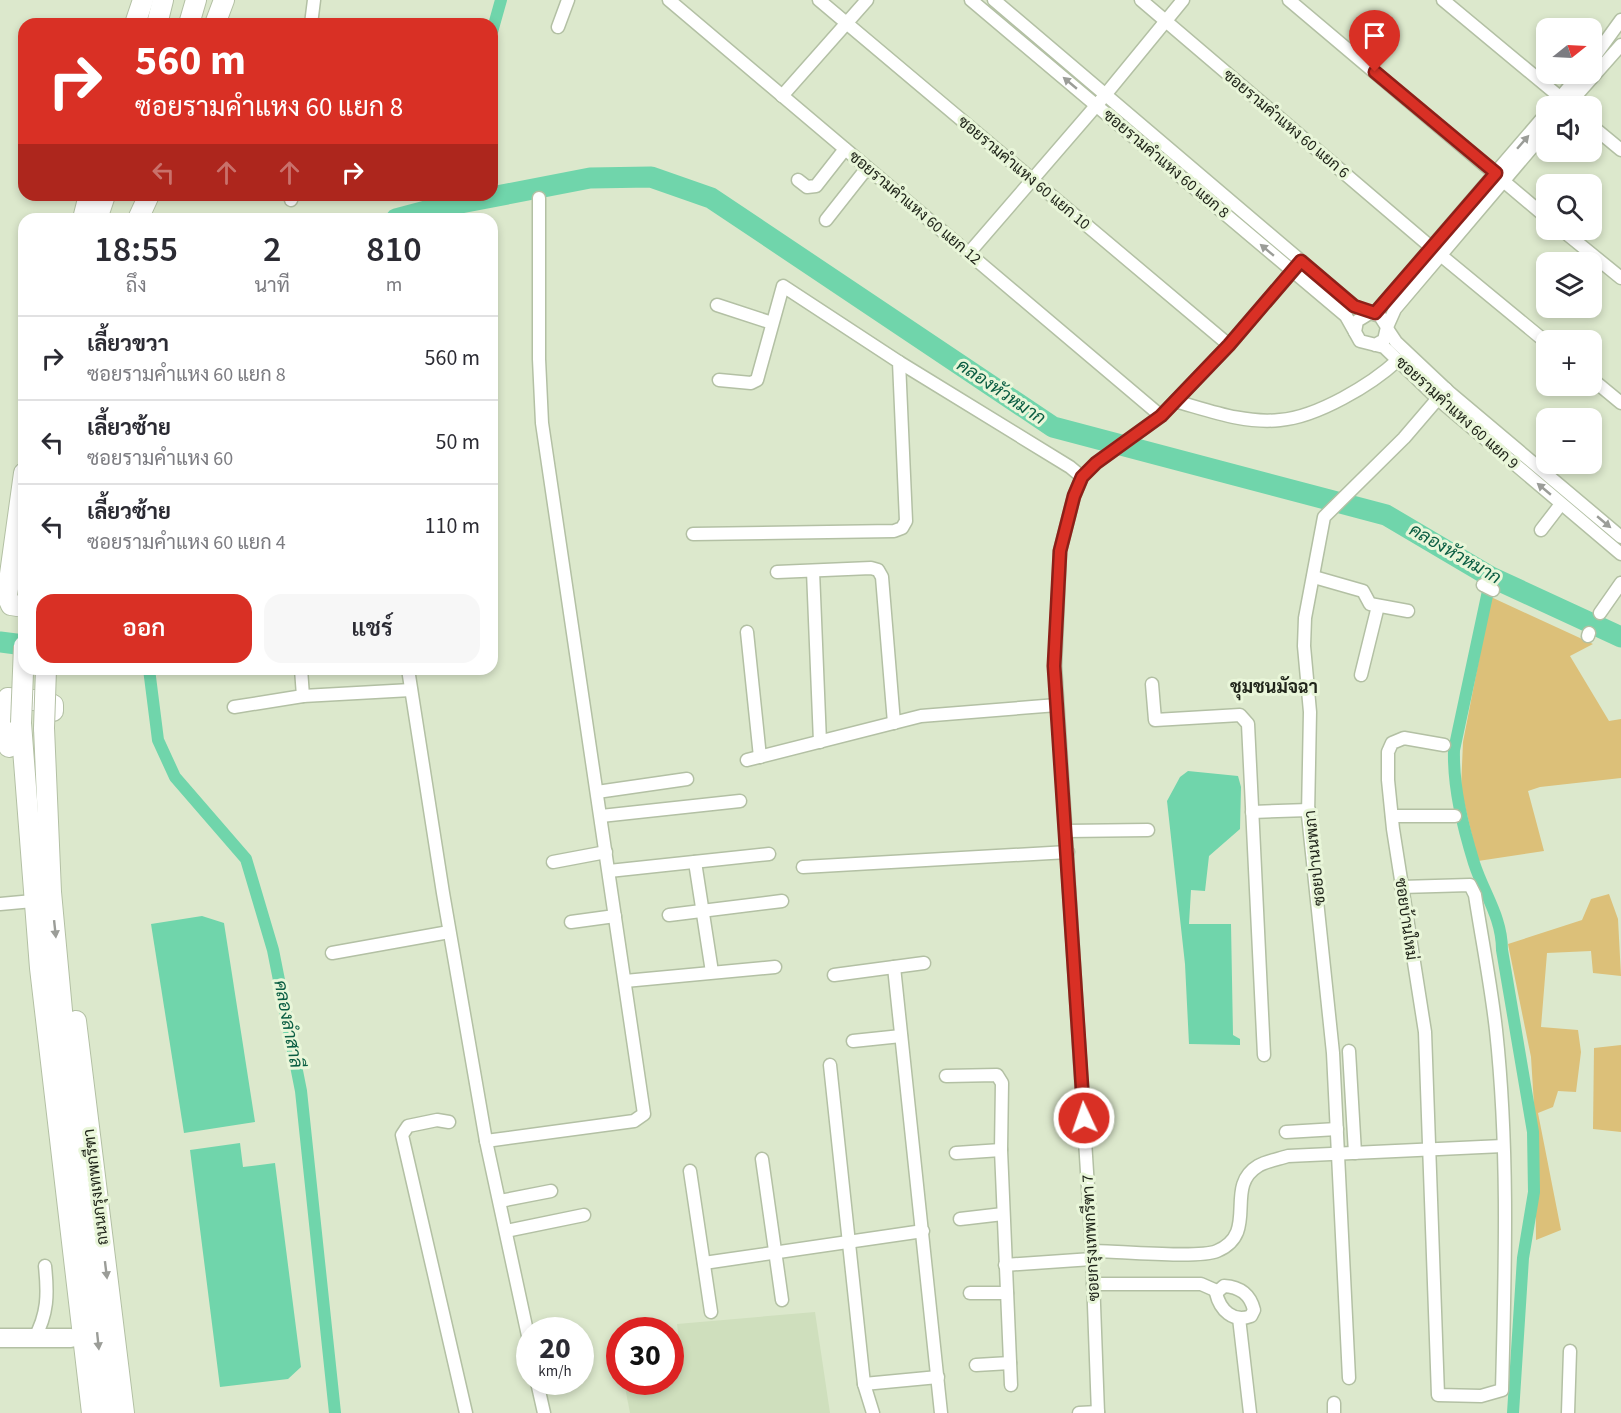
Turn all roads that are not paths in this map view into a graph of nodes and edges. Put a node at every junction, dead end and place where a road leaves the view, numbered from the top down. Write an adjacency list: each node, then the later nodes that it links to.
1 (163, 0): 18 (main road)
2 (183, 0): 19 (main road)
3 (196, 0): 20 (main road)
4 (219, 0): 21 (main road)
5 (224, 0): 22 (main road)
6 (314, 0): 23 (street)
7 (568, 0): 28 (street)
8 (669, 0): 32 (street, ซอยรามคำแหง 60 แยก 12)
9 (819, 0): 26 (street, ซอยรามคำแหง 60 แยก 10)
10 (867, 0): 26 (street)
11 (971, 0): 27 (street, ซอยรามคำแหง 60 แยก 8)
12 (994, 0): 17 (street, ซอยรามคำแหง 60 แยก 8)
13 (1141, 0): 24 (street, ซอยรามคำแหง 60 แยก 6)
14 (1183, 0): 24 (street)
15 (1289, 0): 42 (street)
16 (1443, 0): 33 (street)
17 (1012, 15): 27 (street); 31 (street, ซอยรามคำแหง 60 แยก 8)
18 (158, 18)
19 (179, 18)
20 (191, 18)
21 (215, 18)
22 (216, 18)
23 (312, 18)
24 (1165, 21): 31 (street); 51 (street, ซอยรามคำแหง 60 แยก 6)
25 (1621, 21): 30 (street)
26 (846, 23): 32 (street); 44 (street, ซอยรามคำแหง 60 แยก 10)
27 (1002, 26): 35 (street, ซอยรามคำแหง 60 แยก 8, one-way to 27)
28 (558, 27)
29 (1621, 45): 34 (street)
30 (1602, 47)
31 (1106, 95): 35 (street); 45 (street, ซอยรามคำแหง 60 แยก 8)
32 (782, 96): 39 (street, ซอยรามคำแหง 60 แยก 12)
33 (1553, 96)
34 (1572, 96)
35 (1096, 105): 44 (street); 46 (street, ซอยรามคำแหง 60 แยก 8)
36 (1536, 128): 42 (street, one-way to 36)
37 (1602, 134): 40 (street)
38 (1536, 141): 42 (street)
39 (845, 149): 41 (street, ซอยรามคำแหง 60 แยก 12); 43 (street)
40 (1621, 150)
41 (867, 168): 49 (street); 52 (street, ซอยรามคำแหง 60 แยก 12)
42 (1500, 177): 48 (street); 51 (street)
43 (798, 180)
44 (1031, 180): 52 (street); 61 (street, ซอยรามคำแหง 60 แยก 10)
45 (1208, 182): 46 (street); 53 (street, ซอยรามคำแหง 60 แยก 8)
46 (1200, 192): 53 (street, ซอยรามคำแหง 60 แยก 8, one-way to 46)
47 (539, 198): 101 (street)
48 (1536, 208)
49 (826, 220)
50 (1574, 240): 54 (street)
51 (1436, 251): 56 (street); 58 (street); 60 (street, ซอยรามคำแหง 60 แยก 6)
52 (969, 253): 70 (street, ซอยรามคำแหง 60 แยก 12)
53 (1298, 267): 56 (street, ซอยรามคำแหง 60 แยก 8); 59 (street, ซอยรามคำแหง 60 แยก 8); 61 (street, ซอยกรุงเทพกรีฑา 7)
54 (1621, 278)
55 (717, 305): 57 (street)
56 (1373, 313): 58 (street); 59 (street)
57 (772, 323): 64 (street); 65 (street)
58 (1387, 328): 62 (street); 67 (street, ซอยรามคำแหง 60 แยก 9)
59 (1355, 332): 62 (street)
60 (1536, 334)
61 (1229, 345): 68 (street, ซอยกรุงเทพกรีฑา 7)
62 (1375, 345): 63 (street, ซอยรามคำแหง 60 แยก 9)
63 (1398, 360): 67 (street, ซอยรามคำแหง 60 แยก 9); 68 (street)
64 (899, 362): 71 (street); 75 (street)
65 (719, 380)
66 (1602, 387): 69 (street)
67 (1442, 394): 72 (street, ซอยรามคำแหง 60 แยก 9, one-way to 67); 76 (street, ซอยรามคำแหง 60 แยก 9, one-way to 76); 80 (street, ซอยปานนพภา)
68 (1175, 401): 70 (street, ซอยกรุงเทพกรีฑา 7)
69 (1621, 403)
70 (1161, 416): 71 (street, ซอยกรุงเทพกรีฑา 7)
71 (1082, 477): 95 (street, ซอยกรุงเทพกรีฑา 7)
72 (1561, 504): 74 (street); 77 (street, ซอยรามคำแหง 60 แยก 9)
73 (18, 516): 82 (main road)
74 (1541, 530)
75 (693, 534)
76 (1621, 537)
77 (1621, 554)
78 (813, 571): 79 (street); 97 (street); 98 (street)
79 (777, 572)
80 (1314, 577): 83 (street); 103 (street, ซอยปานนพภา)
81 (1621, 583): 85 (street)
82 (18, 606)
83 (1378, 606): 84 (street); 91 (street)
84 (1408, 611)
85 (1600, 613)
86 (747, 632): 98 (street)
87 (23, 675): 118 (main road, ถนนกรุงเทพกรีฑา, bridge)
88 (46, 675): 118 (main road, ถนนกรุงเทพกรีฑา, bridge)
89 (301, 675): 94 (street)
90 (409, 675): 93 (street)
91 (1361, 675)
92 (1152, 684): 104 (street)
93 (411, 690): 94 (street); 125 (street)
94 (303, 696): 96 (street)
95 (1057, 705): 97 (street); 109 (street, ซอยกรุงเทพกรีฑา 7)
96 (234, 707)
97 (894, 723): 98 (street)
98 (819, 742)
99 (1444, 745): 106 (street, ซอยบ้านใหม่)
100 (687, 779): 101 (street)
101 (597, 792): 105 (street)
102 (740, 801): 105 (street)
103 (1308, 810): 104 (street); 142 (street, ซอยปานนพภา)
104 (1252, 812): 138 (street)
105 (601, 816): 110 (street)
106 (1392, 816): 107 (street); 117 (street, ซอยบ้านใหม่)
107 (1455, 816)
108 (1148, 830): 109 (street)
109 (1066, 831): 111 (street, ซอยกรุงเทพกรีฑา 7)
110 (606, 852): 113 (street); 116 (street)
111 (1068, 852): 115 (street); 162 (street, ซอยกรุงเทพกรีฑา 7)
112 (769, 854): 114 (street)
113 (553, 862)
114 (695, 862): 116 (street); 121 (street)
115 (803, 867)
116 (609, 871): 123 (street)
117 (1401, 886): 145 (street); 146 (street, ซอยบ้านใหม่)
118 (39, 897): 118 (main road); 120 (street); 128 (main road, ถนนกรุงเทพกรีฑา, one-way to 128); 131 (main road, ถนนกรุงเทพกรีฑา)
119 (782, 901): 121 (street)
120 (0, 904)
121 (703, 911): 122 (street); 132 (street)
122 (669, 915)
123 (615, 916): 124 (street); 134 (street)
124 (571, 922)
125 (449, 932): 126 (street); 144 (street)
126 (332, 952)
127 (924, 963): 130 (street)
128 (59, 966): 188 (main road, ถนนกรุงเทพกรีฑา, one-way to 188); 189 (main road, ถนนกรุงเทพกรีฑา, one-way to 189)
129 (775, 967): 132 (street)
130 (894, 967): 133 (street); 135 (street)
131 (40, 968): 175 (main road, ถนนกรุงเทพกรีฑา); 187 (main road, ถนนกรุงเทพกรีฑา)
132 (712, 972): 134 (street)
133 (834, 975)
134 (625, 981): 144 (street)
135 (901, 1036): 136 (street); 159 (street)
136 (853, 1041)
137 (1349, 1051): 150 (street)
138 (1264, 1055)
139 (830, 1065): 160 (street)
140 (946, 1076): 147 (street)
141 (449, 1122): 190 (street)
142 (1337, 1129): 143 (street); 149 (street, ซอยปานนพภา)
143 (1286, 1132)
144 (486, 1141): 154 (street)
145 (1503, 1146): 146 (street); 146 (street, ซอยบ้านใหม่)
146 (1430, 1149): 150 (street)
147 (1001, 1150): 148 (street); 155 (street)
148 (956, 1153)
149 (1339, 1153): 150 (street); 162 (street); 181 (street, ซอยปานนพภา)
150 (1355, 1153)
151 (762, 1159): 161 (street)
152 (690, 1171): 163 (street)
153 (551, 1191): 154 (street)
154 (500, 1201): 158 (street)
155 (1003, 1214): 157 (street); 164 (street)
156 (585, 1215): 158 (street)
157 (960, 1219)
158 (506, 1231): 172 (street)
159 (923, 1231): 160 (street); 180 (street)
160 (848, 1242): 161 (street); 182 (street)
161 (776, 1252): 163 (street); 170 (street)
162 (1092, 1255): 164 (street); 166 (street, ซอยกรุงเทพกรีฑา 7)
163 (704, 1263): 171 (street)
164 (1005, 1265): 169 (street)
165 (45, 1266): 176 (street)
166 (1093, 1284): 167 (street); 185 (street, ซอยกรุงเทพกรีฑา 7)
167 (1217, 1291): 173 (street); 173 (street)
168 (970, 1293): 169 (street)
169 (1007, 1293): 178 (street)
170 (782, 1300)
171 (711, 1312)
172 (524, 1317)
173 (1239, 1318): 195 (street)
174 (0, 1338): 176 (street)
175 (71, 1338): 176 (street); 186 (main road, ถนนกรุงเทพกรีฑา)
176 (34, 1339)
177 (1570, 1351): 196 (street)
178 (1010, 1363): 179 (street); 183 (street)
179 (976, 1365)
180 (938, 1377): 182 (street); 193 (street)
181 (1349, 1378)
182 (864, 1384): 192 (street)
183 (1011, 1385)
184 (540, 1395): 191 (street)
185 (1098, 1412): 194 (street)
186 (80, 1413)
187 (92, 1413)
188 (106, 1413)
189 (124, 1413)
190 (466, 1413)
191 (544, 1413)
192 (873, 1413)
193 (941, 1413)
194 (1079, 1413)
195 (1250, 1413)
196 (1568, 1413)

